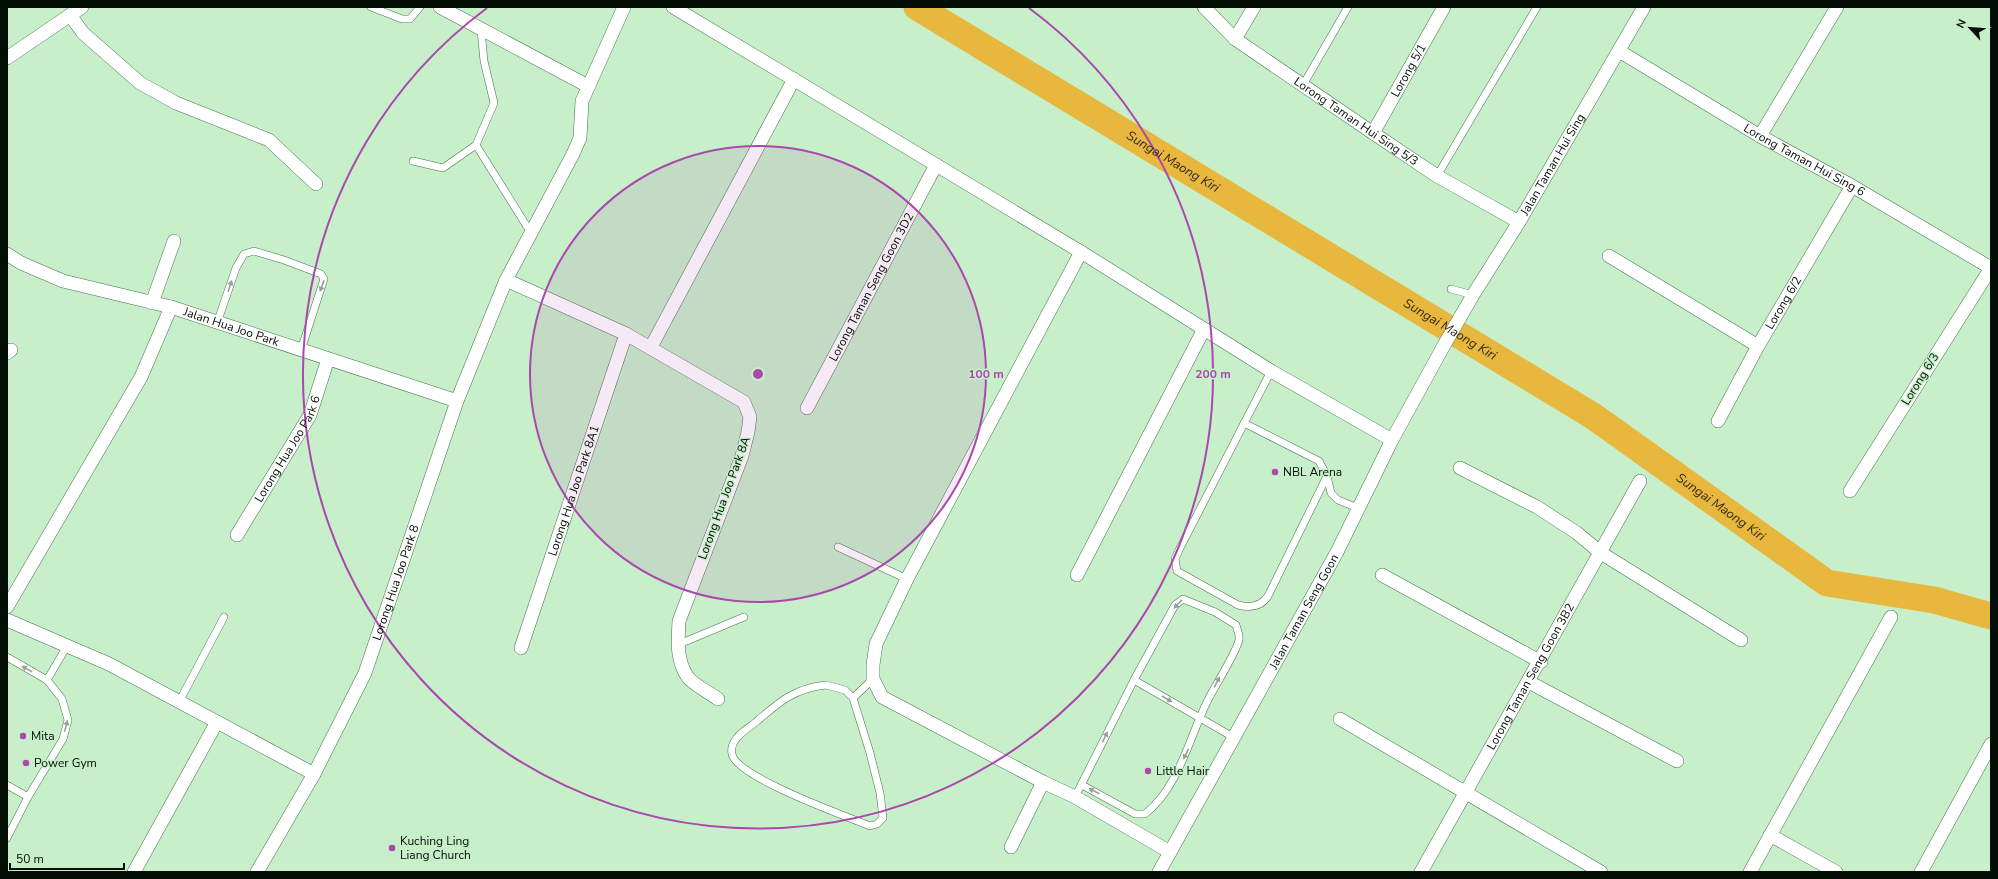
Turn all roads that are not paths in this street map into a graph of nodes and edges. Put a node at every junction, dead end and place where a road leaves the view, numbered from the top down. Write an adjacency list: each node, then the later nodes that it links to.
1 (82, 7): 14 (street)
2 (371, 7): 3 (lane)
3 (420, 7)
4 (440, 7): 15 (street)
5 (624, 7): 21 (street, Lorong Hua Joo Park 8)
6 (673, 7): 19 (street)
7 (1204, 7): 16 (street, Lorong Taman Hui Sing 5/3)
8 (1254, 7): 16 (street)
9 (1348, 7): 20 (lane)
10 (1444, 7): 22 (street, Lorong 5/1)
11 (1537, 7): 27 (lane)
12 (1644, 7): 17 (street, Jalan Taman Hui Sing)
13 (1837, 7): 23 (street)
14 (70, 16): 18 (street); 28 (street)
15 (481, 30): 21 (street); 24 (lane)
16 (1235, 39): 20 (street, Lorong Taman Hui Sing 5/3)
17 (1619, 51): 23 (street, Lorong Taman Hui Sing 6); 30 (street, Jalan Taman Hui Sing)
18 (7, 58)
19 (794, 79): 26 (street); 46 (street)
20 (1303, 85): 22 (street, Lorong Taman Hui Sing 5/3)
21 (588, 86): 31 (street, Lorong Hua Joo Park 8)
22 (1373, 133): 27 (street, Lorong Taman Hui Sing 5/3)
23 (1760, 136): 29 (street, Lorong Taman Hui Sing 6)
24 (476, 145): 25 (lane); 31 (lane)
25 (413, 161)
26 (936, 165): 33 (street); 52 (street, Lorong Taman Seng Goon 3D2)
27 (1437, 176): 30 (street, Lorong Taman Hui Sing 5/3)
28 (316, 184)
29 (1852, 186): 36 (street, Lorong Taman Hui Sing 6); 45 (street, Lorong 6/2)
30 (1519, 222): 39 (street, Jalan Taman Hui Sing)
31 (531, 232): 37 (street, Lorong Hua Joo Park 8)
32 (174, 241): 40 (street)
33 (1081, 252): 43 (street); 66 (street)
34 (7, 254): 40 (street, Jalan Hua Joo Park)
35 (1608, 256): 45 (street)
36 (1991, 268): 59 (street, Lorong 6/3)
37 (506, 280): 44 (street, Lorong Hua Joo Park 8A); 51 (street, Lorong Hua Joo Park 8)
38 (1451, 289): 39 (lane)
39 (1473, 295): 47 (street, Jalan Taman Hui Sing)
40 (152, 303): 41 (street, Jalan Hua Joo Park)
41 (171, 307): 42 (street, Jalan Hua Joo Park); 67 (street)
42 (217, 322): 48 (street, Jalan Hua Joo Park); 48 (lane, one-way to 48)
43 (1204, 329): 50 (street); 64 (street)
44 (626, 334): 46 (street, Lorong Hua Joo Park 8A); 75 (street, Lorong Hua Joo Park 8A1)
45 (1758, 346): 53 (street, Lorong 6/2)
46 (651, 347): 73 (street, Lorong Hua Joo Park 8A)
47 (1443, 347): 55 (street, Jalan Taman Seng Goon)
48 (301, 350): 49 (street, Jalan Hua Joo Park)
49 (328, 358): 51 (street, Jalan Hua Joo Park); 61 (street, Lorong Hua Joo Park 6)
50 (1271, 371): 54 (lane); 55 (street)
51 (456, 401): 91 (street, Lorong Hua Joo Park 8)
52 (807, 408)
53 (1718, 421)
54 (1244, 422): 57 (lane); 57 (lane)
55 (1392, 440): 60 (street, Jalan Taman Seng Goon)
56 (1460, 468): 63 (street)
57 (1327, 476): 60 (lane)
58 (1640, 481): 63 (street, Lorong Taman Seng Goon 3B2)
59 (1850, 491)
60 (1358, 508): 88 (street, Jalan Taman Seng Goon)
61 (237, 535)
62 (838, 547): 66 (lane)
63 (1601, 553): 72 (street); 77 (street, Lorong Taman Seng Goon 3B2)
64 (1076, 575)
65 (1382, 575): 77 (street)
66 (907, 579): 78 (street)
67 (7, 607)
68 (224, 617): 84 (lane)
69 (744, 617): 73 (lane)
70 (1891, 617): 98 (street)
71 (7, 620): 74 (street)
72 (1741, 640)
73 (677, 645): 83 (street, Lorong Hua Joo Park 8A)
74 (67, 646): 79 (lane); 84 (street)
75 (521, 648)
76 (7, 658): 79 (lane, one-way to 76)
77 (1541, 662): 81 (street, Lorong Taman Seng Goon 3B2)
78 (874, 679): 82 (lane); 92 (street)
79 (47, 680): 96 (lane, one-way to 79)
80 (1134, 680): 85 (lane, one-way to 85); 85 (lane, one-way to 80); 94 (lane, one-way to 80)
81 (1529, 682): 90 (street); 95 (street, Lorong Taman Seng Goon 3B2)
82 (853, 698): 82 (lane)
83 (718, 699)
84 (179, 702): 87 (street)
85 (1200, 718): 88 (lane); 94 (lane, one-way to 94)
86 (1340, 719): 95 (street)
87 (217, 722): 91 (street); 102 (street)
88 (1232, 737): 101 (street, Jalan Taman Seng Goon)
89 (1991, 744): 109 (street)
90 (1677, 760)
91 (314, 774): 103 (street, Lorong Hua Joo Park 8)
92 (1043, 782): 97 (street); 100 (street)
93 (7, 785): 96 (lane)
94 (1082, 785): 97 (lane)
95 (1466, 792): 105 (street, Lorong Taman Seng Goon 3B2); 106 (street)
96 (28, 797): 99 (lane)
97 (1075, 797): 101 (street)
98 (1770, 835): 107 (street); 108 (street)
99 (7, 838)
100 (1011, 847)
101 (1170, 852): 104 (street, Jalan Taman Seng Goon)
102 (134, 872)
103 (257, 872)
104 (1159, 872)
105 (1421, 872)
106 (1601, 872)
107 (1750, 872)
108 (1836, 872)
109 (1921, 872)

